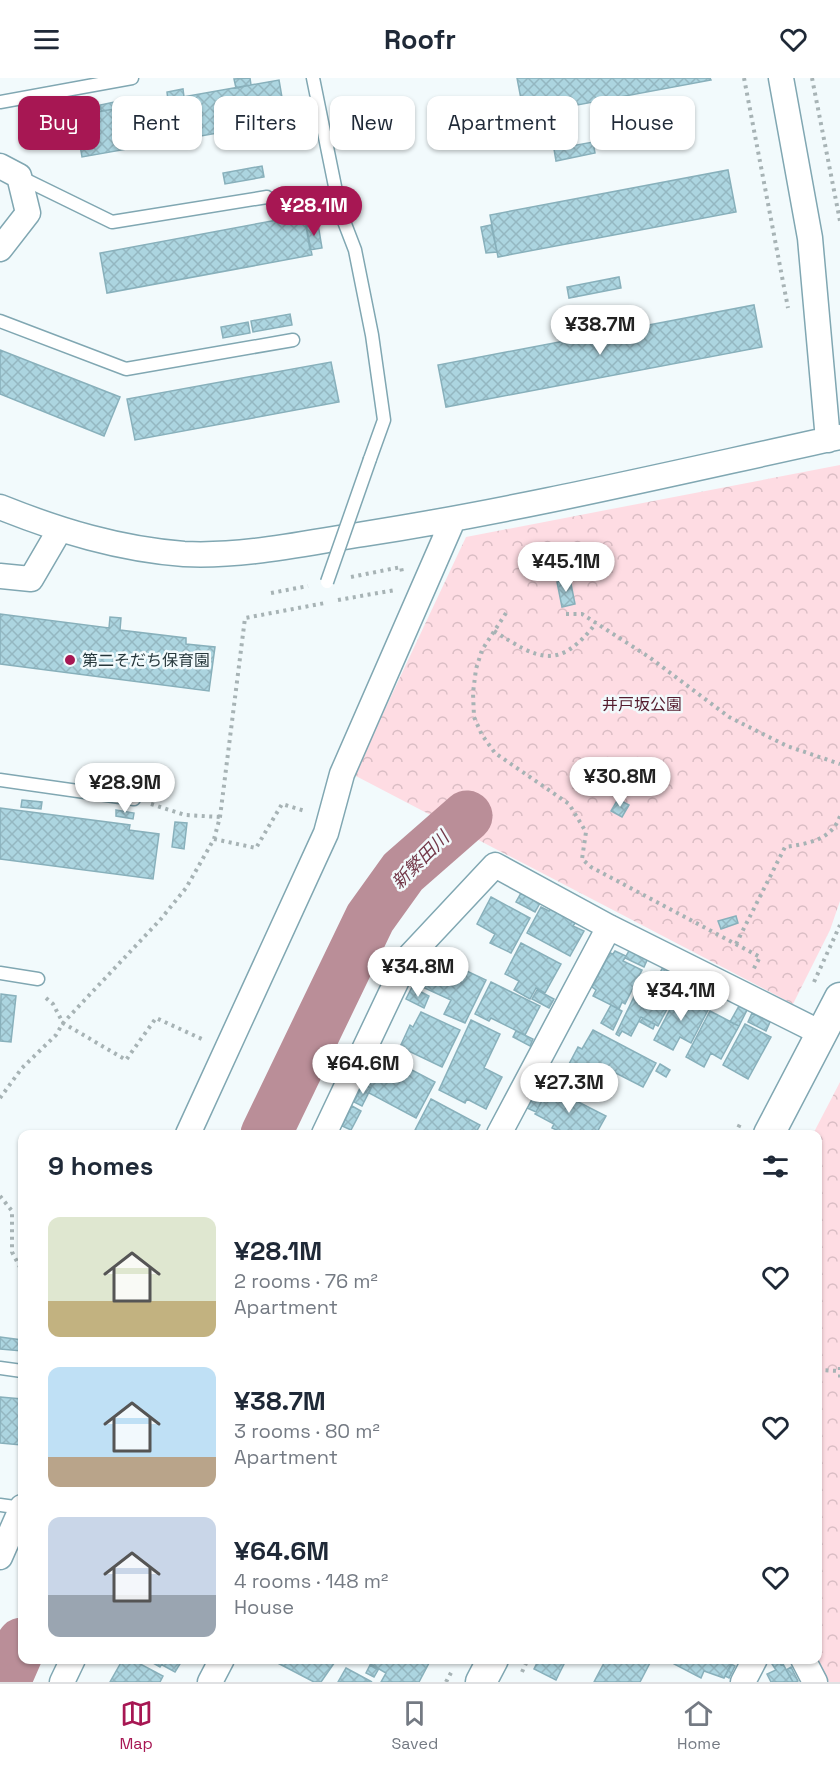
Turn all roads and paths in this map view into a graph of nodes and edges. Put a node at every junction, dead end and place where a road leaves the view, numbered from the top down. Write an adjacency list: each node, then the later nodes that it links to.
1 (132, 78): 6 (lane)
2 (313, 78): 20 (lane, bridge)
3 (744, 78): 11 (path)
4 (781, 78): 14 (street)
5 (812, 78): 9 (path)
6 (0, 102)
7 (9, 171): 8 (lane); 10 (street)
8 (267, 197)
9 (840, 221)
10 (0, 249)
11 (788, 311)
12 (0, 321): 13 (lane)
13 (293, 340)
14 (834, 439): 16 (street)
15 (0, 507): 17 (street)
16 (453, 520): 17 (street); 32 (street)
17 (59, 531): 18 (street)
18 (0, 576)
19 (403, 578): 20 (path)
20 (327, 582): 22 (path)
21 (404, 588): 31 (path)
22 (271, 593)
23 (507, 613): 26 (path)
24 (566, 614): 25 (path)
25 (596, 623): 26 (path); 27 (path)
26 (494, 631): 35 (path)
27 (840, 764)
28 (0, 780): 29 (lane)
29 (134, 798): 31 (path)
30 (840, 816): 35 (path)
31 (220, 817): 33 (path)
32 (330, 820): 33 (path); 42 (street)
33 (214, 839): 40 (path)
34 (609, 927): 38 (street); 45 (street); 46 (street)
35 (736, 944): 38 (path)
36 (0, 973): 37 (lane)
37 (38, 979): 40 (path)
38 (742, 992): 41 (street)
39 (840, 998): 41 (street)
40 (63, 1023): 42 (path); 43 (path)
41 (821, 1033): 47 (street)
42 (227, 1050): 44 (street)
43 (0, 1098)
44 (190, 1130)
45 (326, 1130)
46 (501, 1130)
47 (771, 1130)
48 (0, 1196): 49 (path)
49 (18, 1263)
50 (0, 1368): 52 (lane)
51 (840, 1369): 53 (path); 54 (path)
52 (18, 1370)
53 (822, 1370)
54 (840, 1379)
55 (0, 1505): 56 (lane)
56 (18, 1507)
57 (18, 1516): 58 (street)
58 (0, 1557)
59 (71, 1664): 64 (street)
60 (219, 1664): 65 (street)
61 (490, 1664): 66 (street)
62 (752, 1664): 67 (street)
63 (806, 1664): 68 (street)
64 (62, 1682)
65 (210, 1682)
66 (481, 1682)
67 (743, 1682)
68 (816, 1682)

